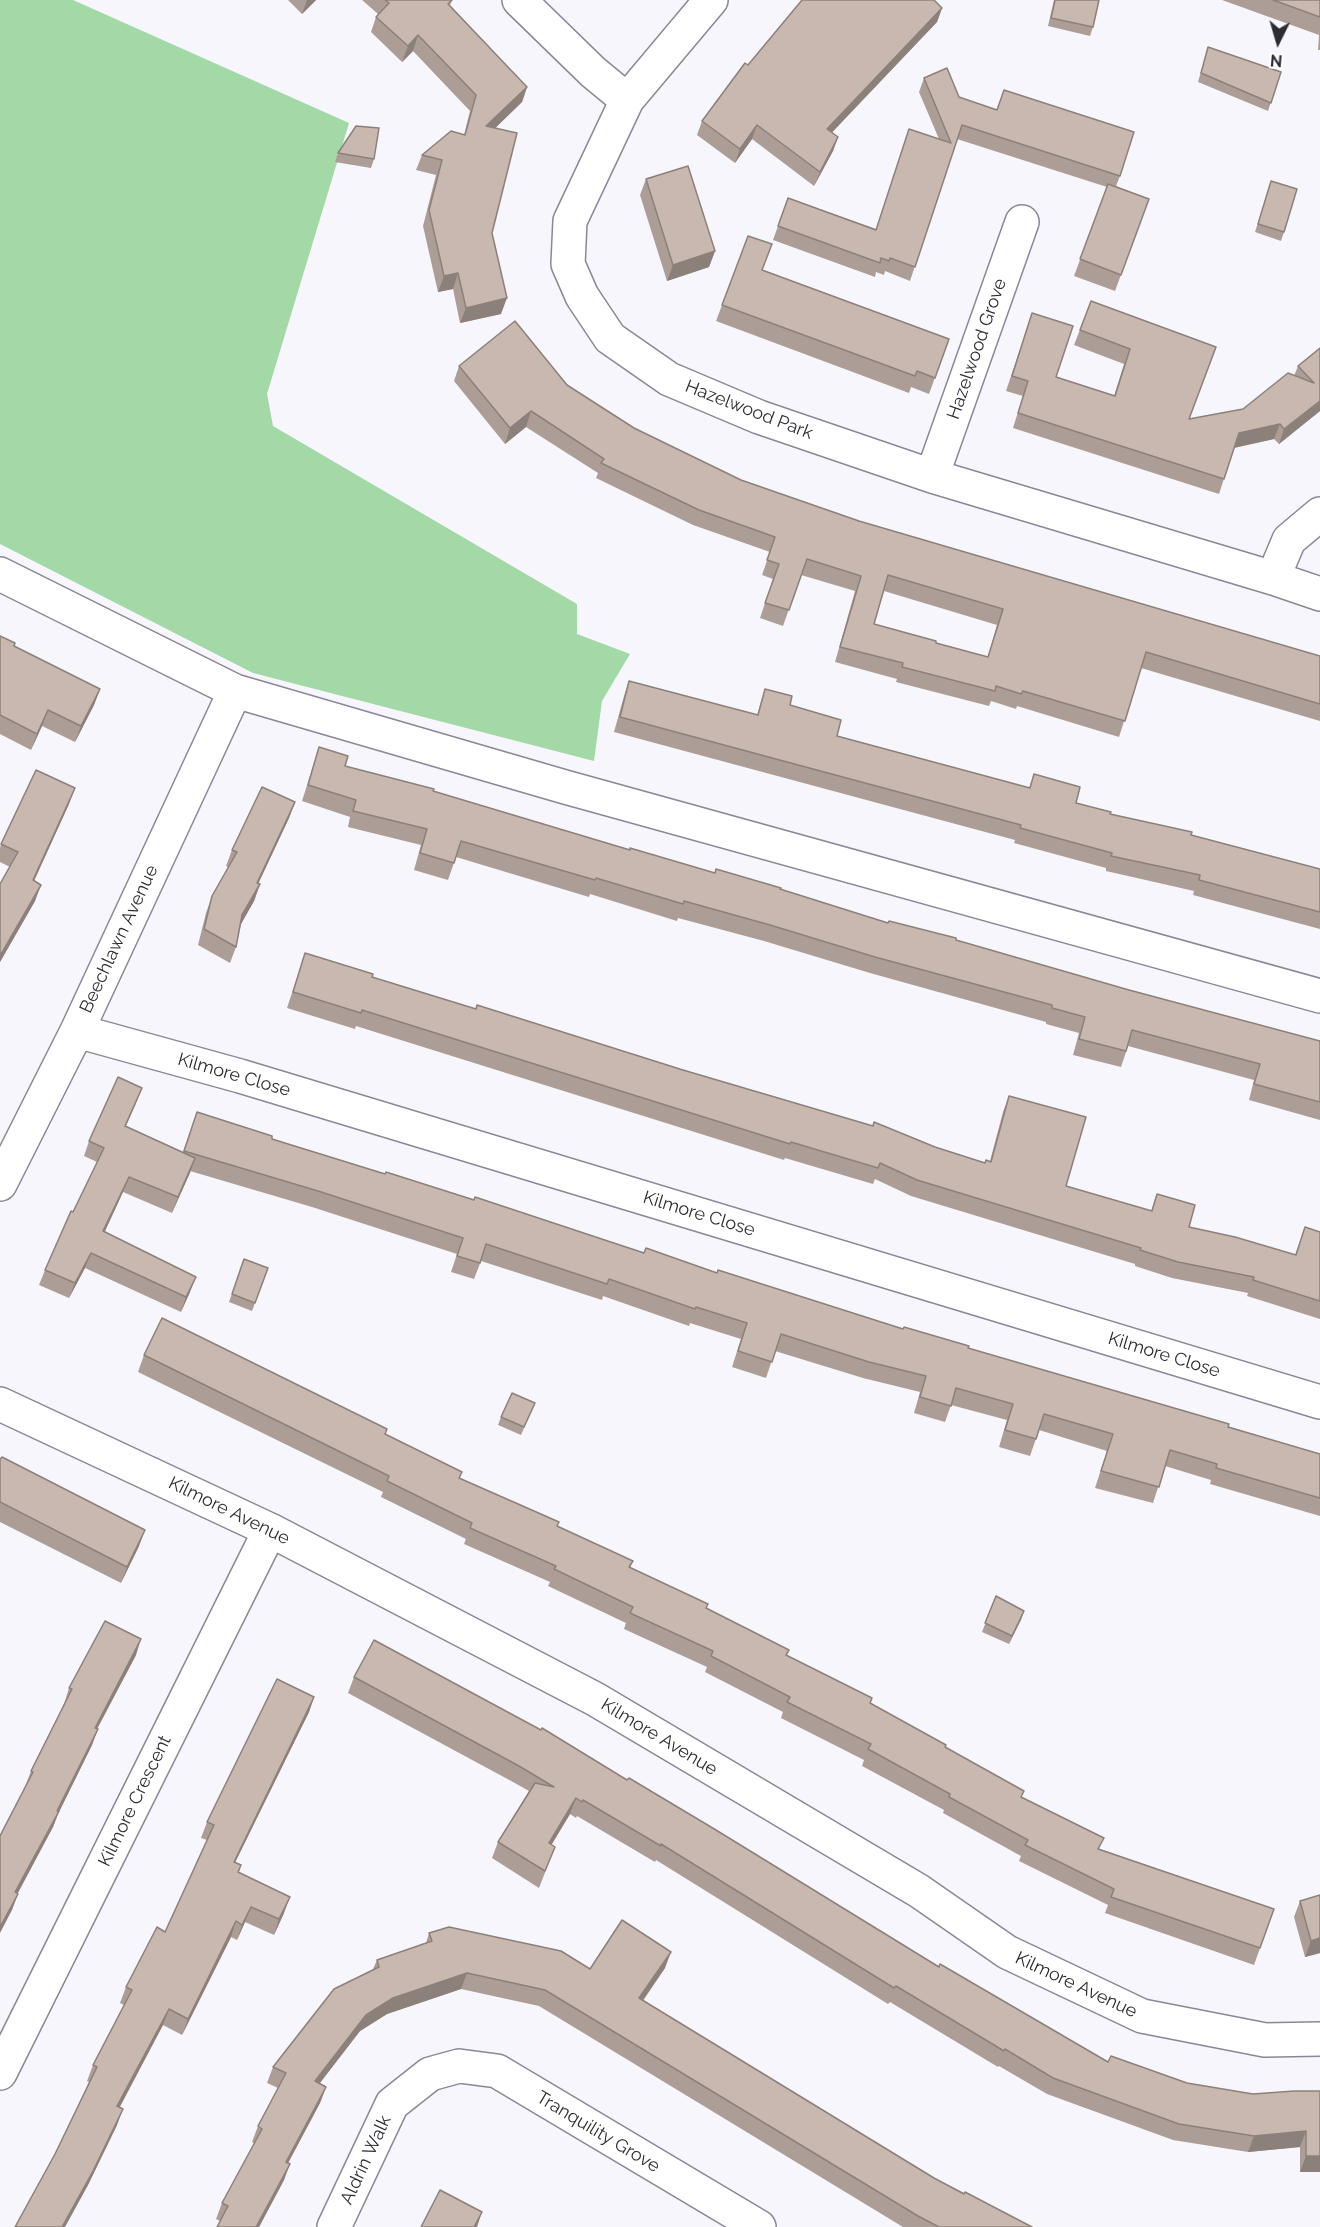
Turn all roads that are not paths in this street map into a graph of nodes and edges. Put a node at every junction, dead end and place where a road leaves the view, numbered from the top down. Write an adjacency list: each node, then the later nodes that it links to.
1 (519, 0): 3 (street)
2 (711, 0): 3 (street, Hazelwood Park)
3 (627, 100): 5 (street, Hazelwood Park)
4 (1022, 222): 5 (street, Hazelwood Grove)
5 (932, 476): 8 (street, Hazelwood Park)
6 (1320, 514): 8 (street)
7 (0, 574): 10 (street)
8 (1273, 578): 9 (street, Hazelwood Park)
9 (1320, 594)
10 (235, 691): 11 (street); 12 (street, Beechlawn Avenue)
11 (1320, 996)
12 (77, 1031): 13 (street, Beechlawn Avenue); 14 (street, Kilmore Close)
13 (0, 1184)
14 (1320, 1402)
15 (0, 1404): 16 (street, Kilmore Avenue)
16 (270, 1530): 17 (street, Kilmore Avenue); 18 (street, Kilmore Crescent)
17 (1320, 2039)
18 (0, 2073)
19 (430, 2074): 20 (street, Tranquility Grove); 21 (street, Aldrin Walk)
20 (727, 2219): 22 (street, Tranquility Grove)
21 (334, 2227)
22 (759, 2227)

